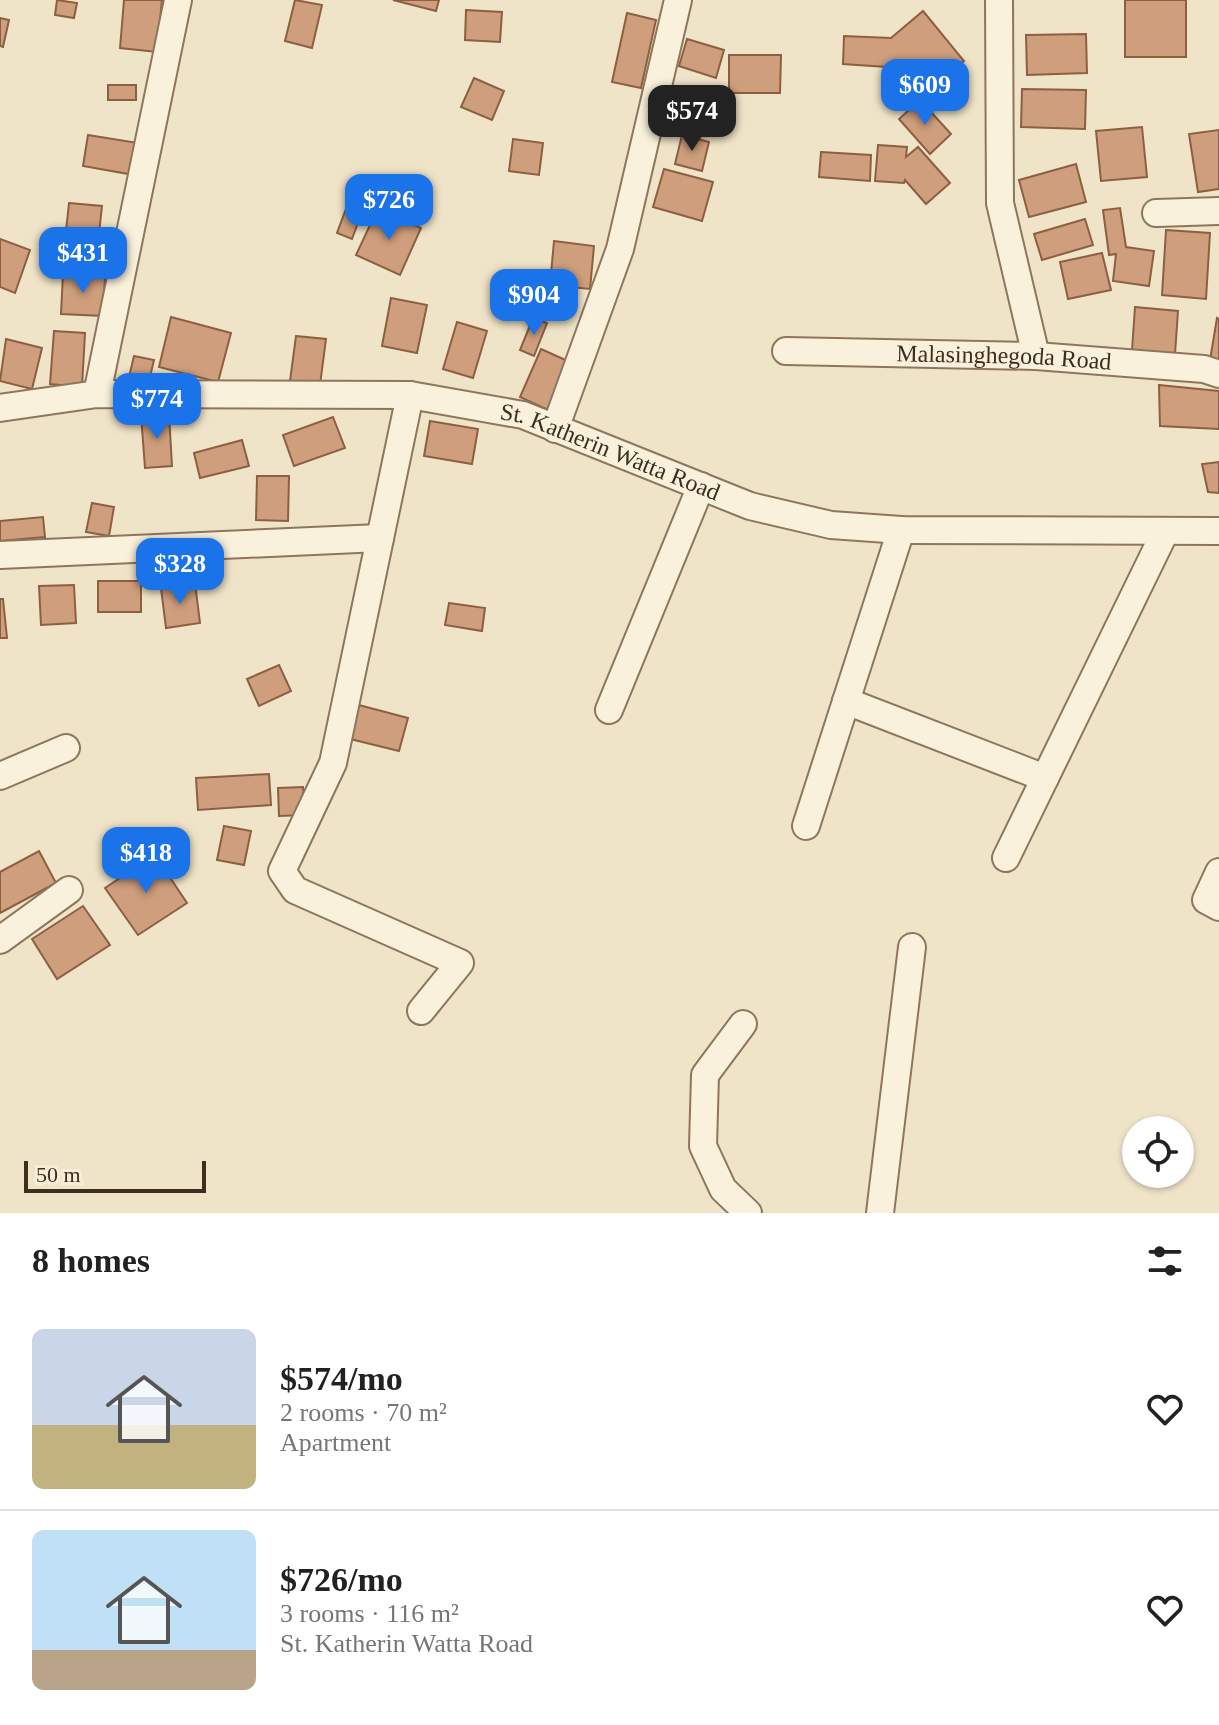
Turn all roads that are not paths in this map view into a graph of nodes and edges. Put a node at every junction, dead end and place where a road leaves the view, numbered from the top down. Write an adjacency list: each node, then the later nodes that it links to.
1 (178, 0): 9 (street)
2 (678, 0): 12 (street)
3 (999, 0): 7 (street)
4 (1219, 211): 5 (street)
5 (1156, 213)
6 (786, 351): 7 (street, Malasinghegoda Road)
7 (1036, 356): 8 (street, Malasinghegoda Road)
8 (1219, 374)
9 (97, 394): 10 (street, St. Katherin Watta Road); 11 (street, St. Katherin Watta Road)
10 (410, 395): 12 (street, St. Katherin Watta Road); 17 (street)
11 (0, 408)
12 (555, 429): 13 (street, St. Katherin Watta Road)
13 (701, 486): 14 (street, St. Katherin Watta Road); 20 (street)
14 (901, 530): 16 (street, St. Katherin Watta Road); 19 (street)
15 (1219, 531): 16 (street, St. Katherin Watta Road)
16 (1165, 532): 23 (street)
17 (380, 538): 18 (street); 31 (street)
18 (0, 555)
19 (846, 701): 23 (street); 24 (street)
20 (609, 710)
21 (66, 748): 22 (street)
22 (0, 776)
23 (1045, 778): 25 (street)
24 (806, 826)
25 (1006, 858)
26 (1219, 872): 28 (street)
27 (69, 890): 29 (street)
28 (1219, 907)
29 (0, 940)
30 (912, 947): 34 (street)
31 (421, 1011)
32 (743, 1024): 33 (street)
33 (748, 1213)
34 (880, 1213)

